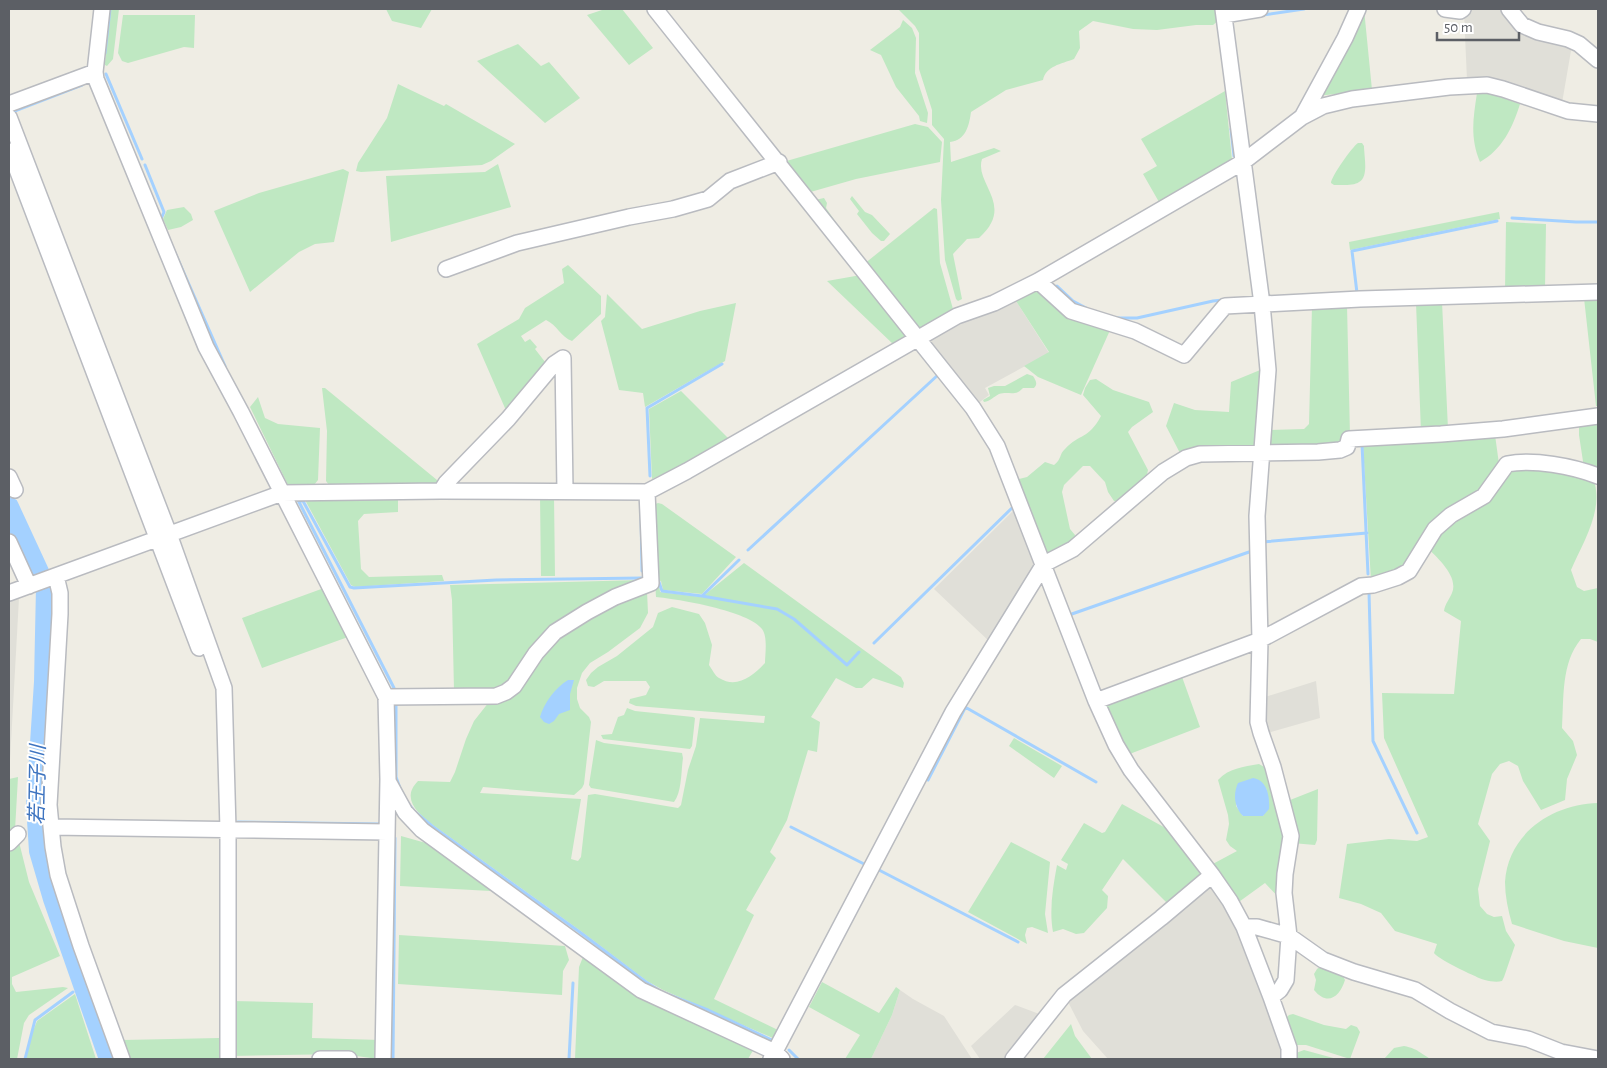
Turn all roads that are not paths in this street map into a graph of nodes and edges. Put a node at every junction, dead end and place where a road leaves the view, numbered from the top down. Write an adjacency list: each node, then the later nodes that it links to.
1 (102, 9): 10 (street)
2 (655, 9): 16 (street)
3 (1260, 9): 8 (street)
4 (1358, 9): 14 (street)
5 (1445, 9): 6 (street)
6 (1464, 9)
7 (1510, 9): 9 (street)
8 (1224, 12): 17 (street)
9 (1598, 60)
10 (95, 72): 11 (street); 29 (street)
11 (9, 104)
12 (1598, 114): 14 (street)
13 (9, 117): 30 (street)
14 (1302, 117): 17 (street)
15 (9, 146): 30 (street)
16 (779, 162): 18 (street); 22 (street)
17 (1243, 162): 19 (street); 21 (street)
18 (446, 269)
19 (1038, 281): 21 (street); 22 (street)
20 (1598, 292): 21 (street)
21 (1262, 304): 24 (street)
22 (918, 338): 28 (street); 32 (street)
23 (1598, 416): 24 (street)
24 (1261, 452): 32 (street); 36 (street)
25 (1598, 476): 36 (street)
26 (441, 491): 27 (street); 27 (street); 29 (street)
27 (565, 491): 28 (street)
28 (647, 492): 37 (street)
29 (282, 493): 30 (street); 37 (street)
30 (163, 536): 33 (street); 41 (street)
31 (9, 542): 34 (street)
32 (1044, 564): 38 (street); 48 (street)
33 (54, 577): 34 (street); 40 (street)
34 (31, 585): 35 (street)
35 (9, 593)
36 (1260, 640): 38 (street); 45 (street)
37 (386, 696): 39 (street)
38 (1096, 701): 43 (street)
39 (388, 779): 42 (street); 48 (street)
40 (51, 826): 41 (street); 47 (street)
41 (223, 829): 42 (street); 49 (street)
42 (387, 832): 52 (street)
43 (1212, 875): 44 (street); 53 (street)
44 (1244, 927): 45 (street); 46 (street)
45 (1289, 936): 46 (street); 55 (street)
46 (1271, 997): 54 (street)
47 (116, 1056)
48 (776, 1057)
49 (228, 1059)
50 (320, 1059): 51 (street)
51 (349, 1059)
52 (383, 1059)
53 (1014, 1059)
54 (1289, 1059)
55 (1598, 1059)

